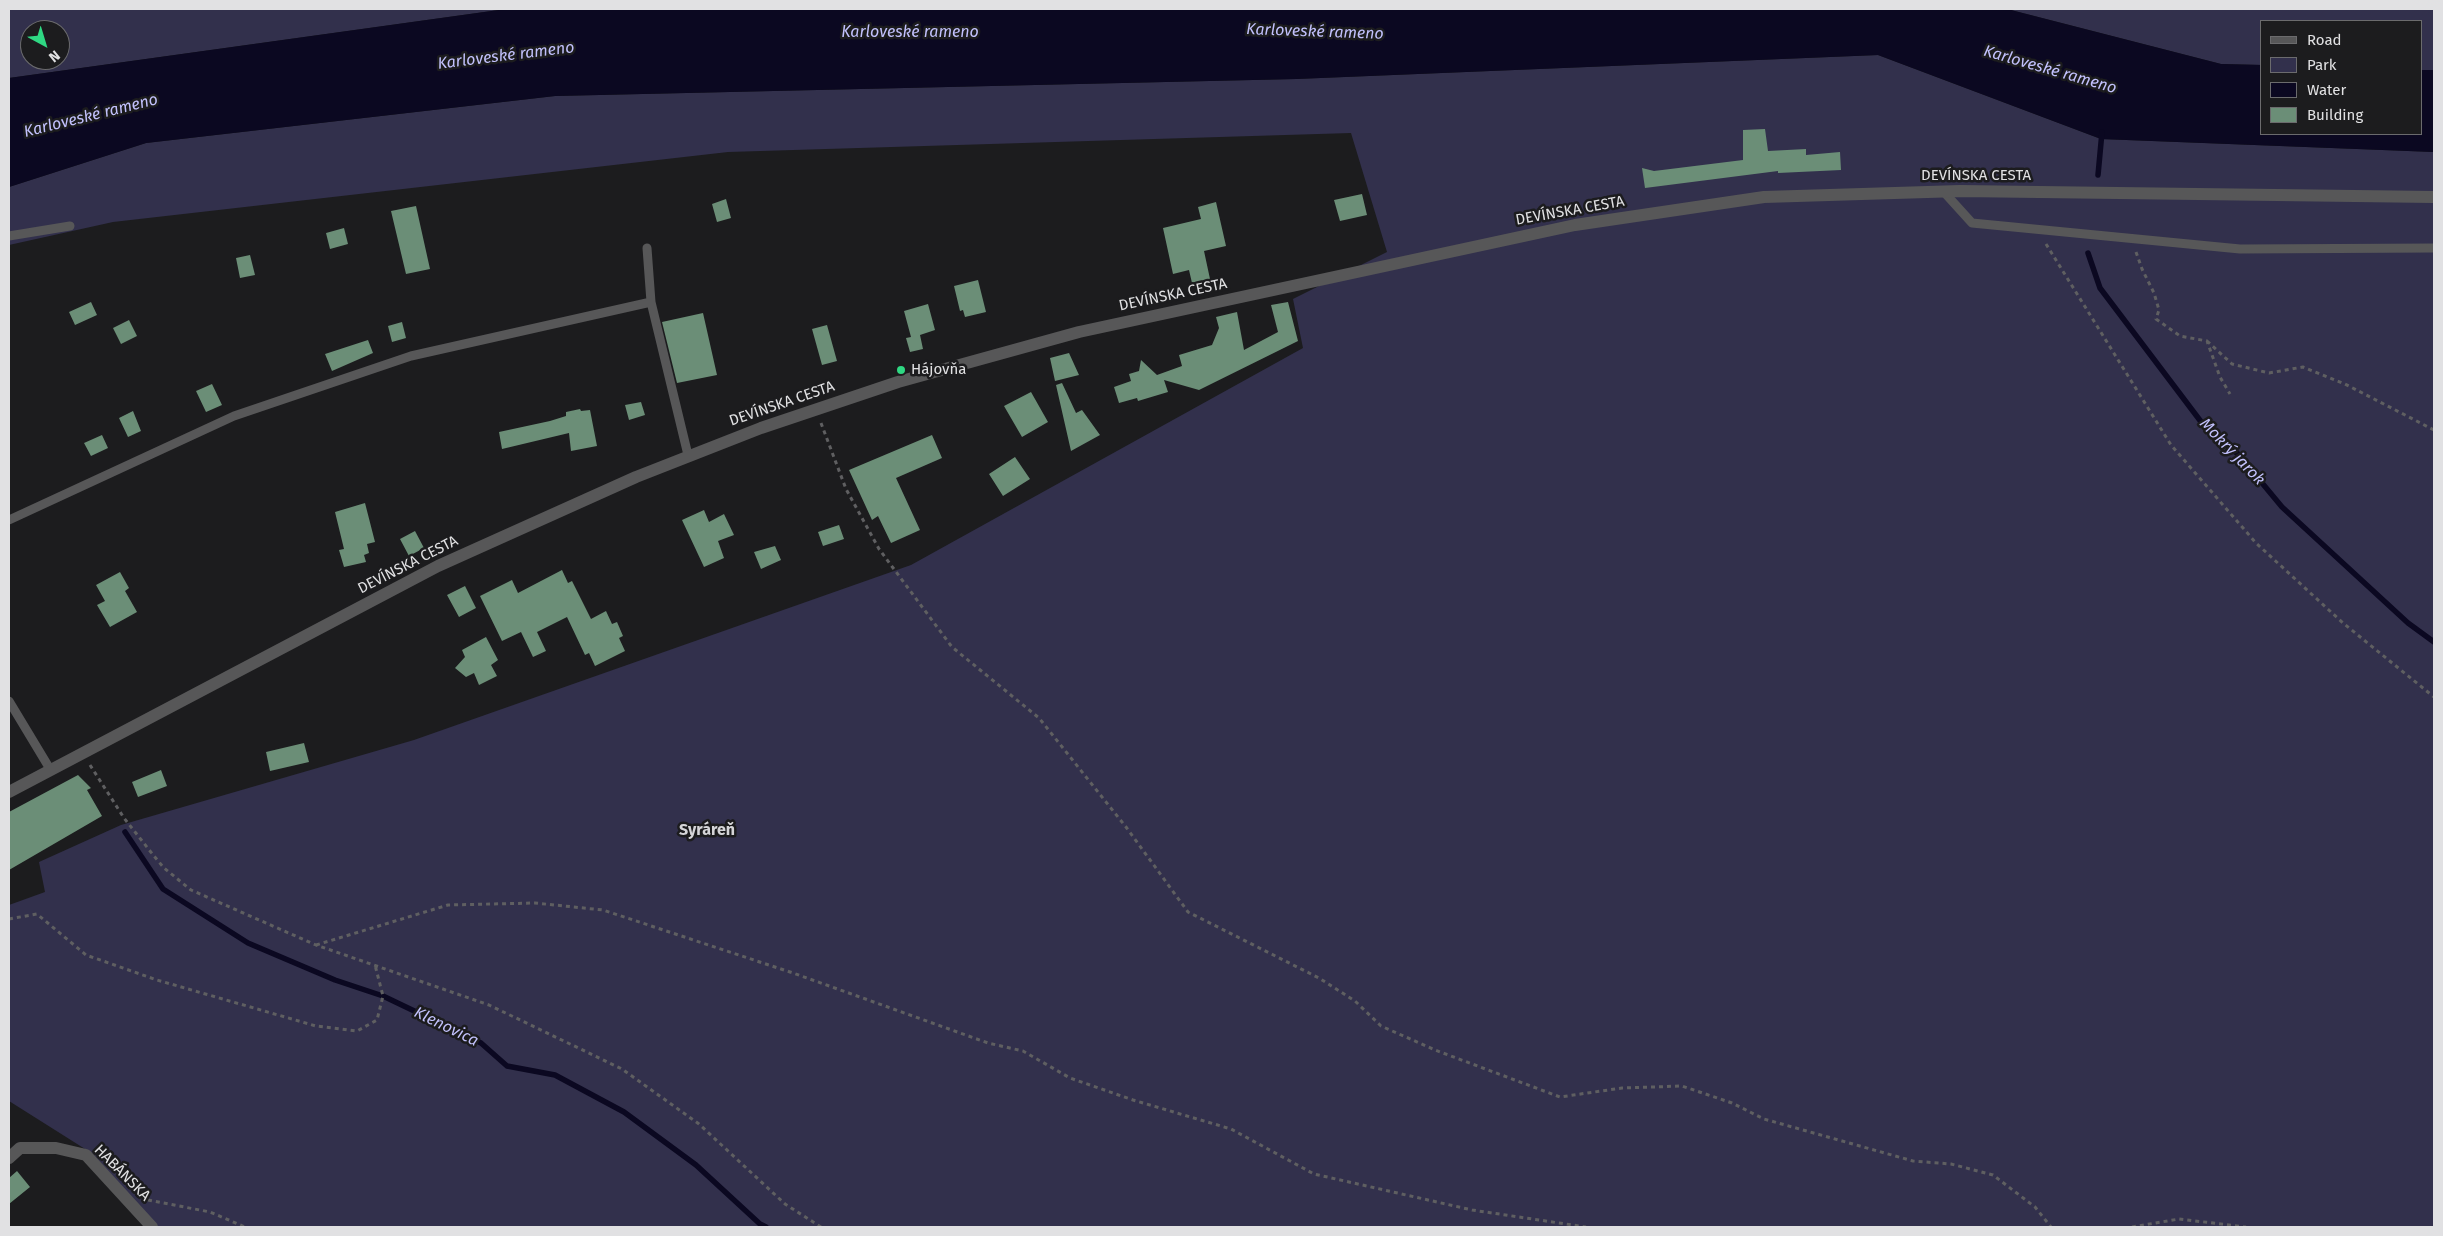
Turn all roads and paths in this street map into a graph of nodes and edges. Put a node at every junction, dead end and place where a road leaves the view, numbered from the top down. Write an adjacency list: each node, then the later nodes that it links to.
1 (1943, 191): 2 (street, DEVÍNSKA CESTA); 4 (lane); 12 (street, DEVÍNSKA CESTA)
2 (2434, 197)
3 (70, 226): 5 (lane)
4 (2038, 231): 6 (lane); 16 (path)
5 (9, 236)
6 (2132, 239): 8 (lane); 10 (path)
7 (646, 248): 9 (lane)
8 (2434, 248)
9 (651, 302): 14 (lane); 15 (lane)
10 (2207, 341): 11 (path); 13 (path)
11 (2230, 394)
12 (816, 409): 14 (street, DEVÍNSKA CESTA); 30 (path)
13 (2434, 430)
14 (688, 455): 18 (street, DEVÍNSKA CESTA)
15 (9, 520)
16 (2434, 697)
17 (9, 701): 19 (lane)
18 (82, 752): 19 (street, DEVÍNSKA CESTA); 22 (path)
19 (50, 769): 20 (street, DEVÍNSKA CESTA)
20 (9, 792)
21 (9, 920): 23 (path)
22 (316, 945): 23 (path); 29 (path)
23 (375, 964): 28 (path)
24 (9, 1158): 25 (street, HABÁNSKA)
25 (122, 1195): 26 (street, HABÁNSKA); 27 (path)
26 (152, 1227)
27 (245, 1227)
28 (821, 1227)
29 (1586, 1227)
30 (2051, 1227)
31 (2132, 1227): 32 (path)
32 (2246, 1227)

